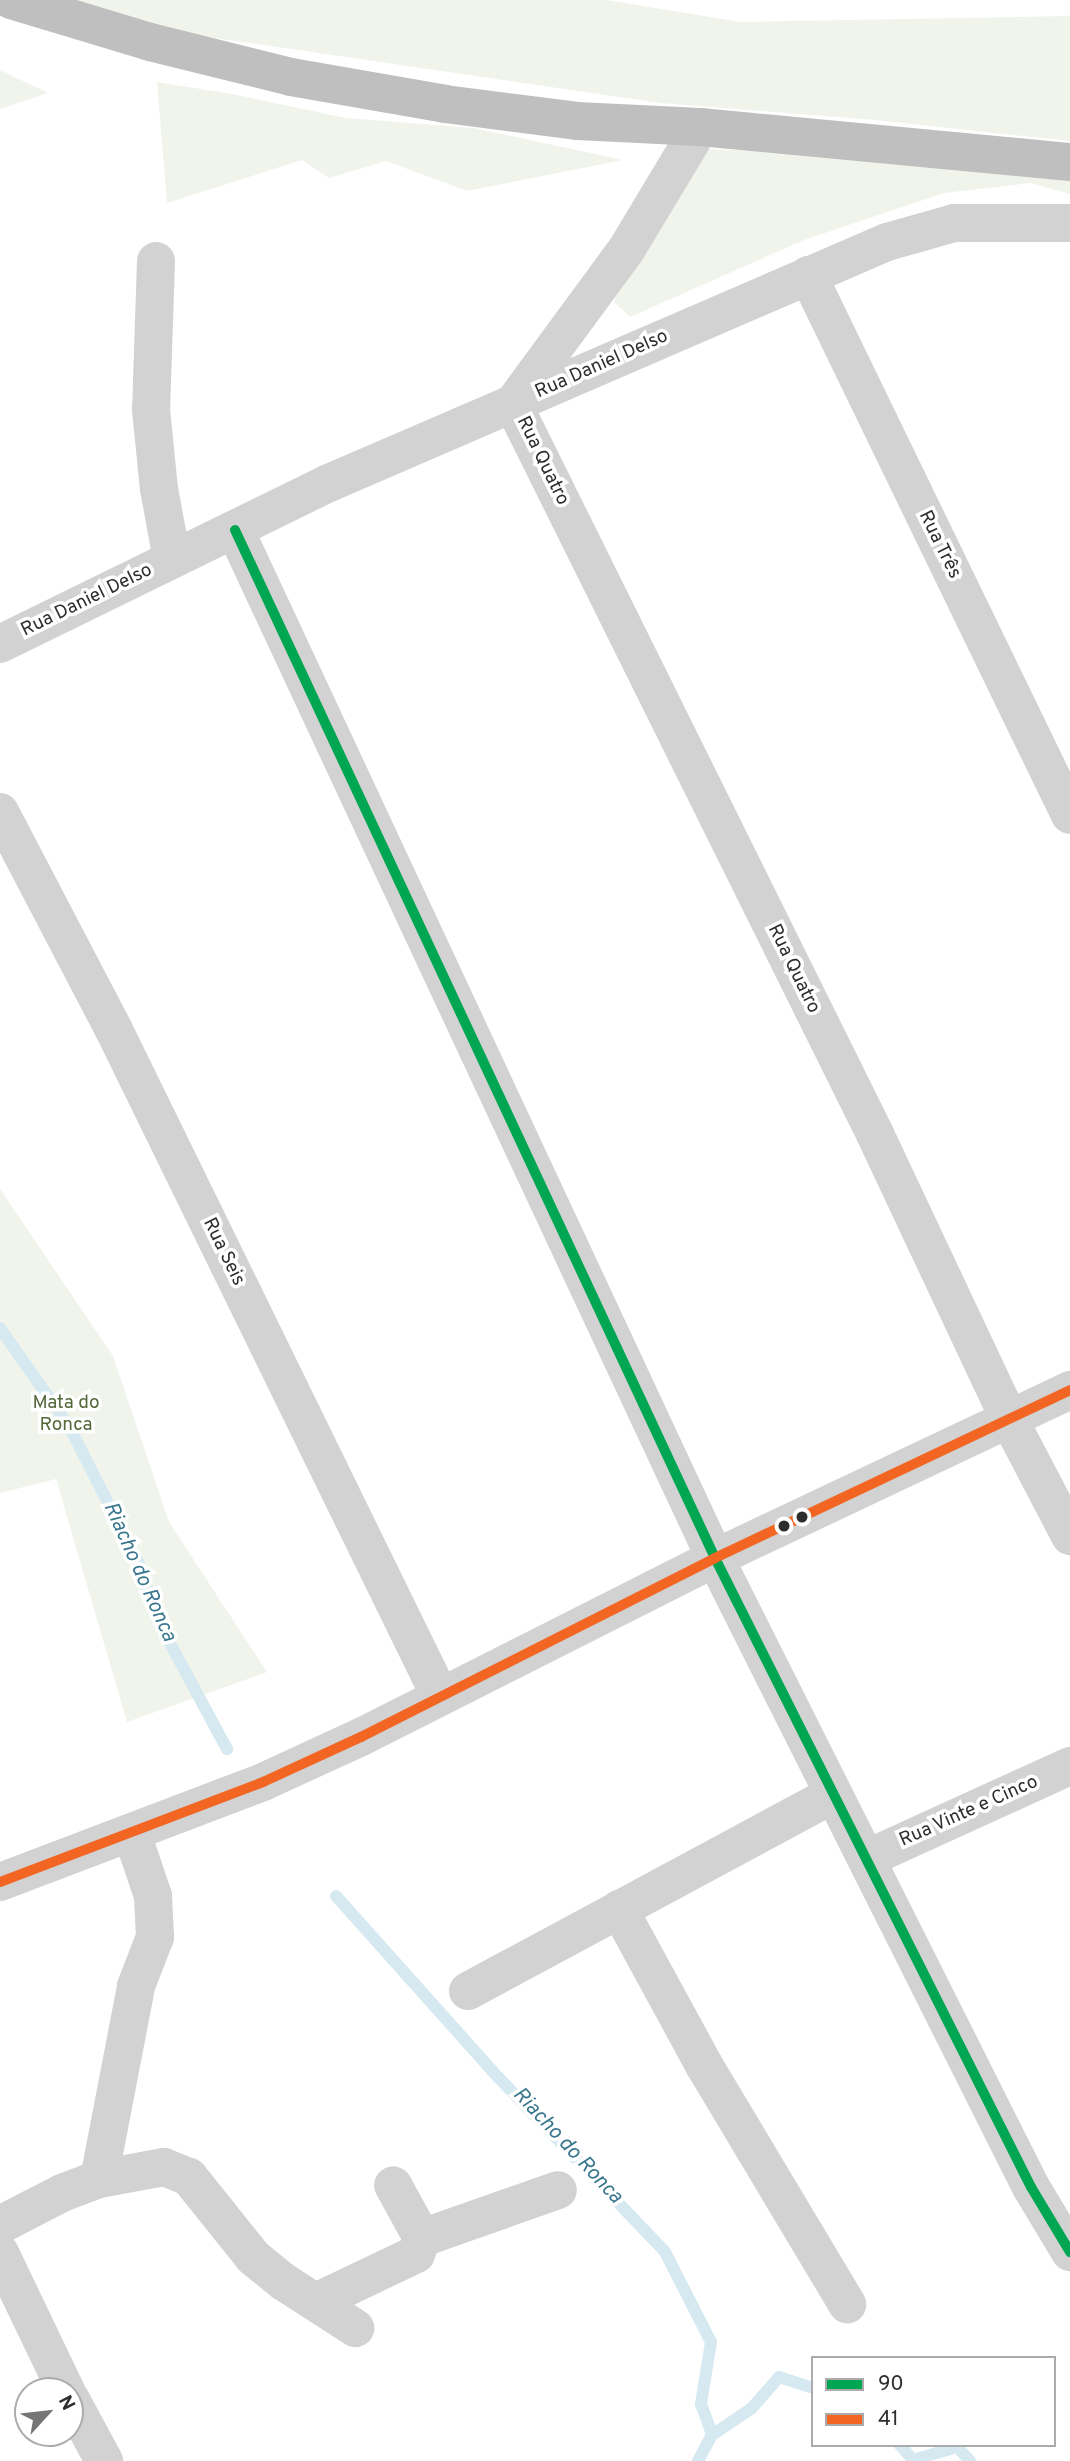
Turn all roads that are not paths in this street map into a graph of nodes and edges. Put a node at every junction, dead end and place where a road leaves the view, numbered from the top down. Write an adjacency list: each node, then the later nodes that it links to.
1 (10, 0): 2 (highway)
2 (700, 127): 3 (highway); 7 (street)
3 (1070, 162)
4 (1070, 223): 6 (street, Rua Daniel Delso)
5 (156, 261): 9 (street)
6 (808, 275): 7 (street, Rua Daniel Delso); 12 (street, Rua Três)
7 (513, 404): 8 (street, Rua Daniel Delso); 14 (street, Rua Quatro)
8 (235, 530): 9 (street, Rua Daniel Delso); 16 (street)
9 (172, 559): 10 (street, Rua Daniel Delso)
10 (0, 644)
11 (0, 812): 17 (street, Rua Seis)
12 (1070, 815)
13 (1070, 1390): 14 (street)
14 (1010, 1421): 15 (street, Rua Quatro); 16 (street)
15 (1070, 1536)
16 (715, 1558): 17 (street); 19 (street)
17 (440, 1696): 20 (street)
18 (1070, 1766): 21 (street, Rua Vinte e Cinco)
19 (832, 1795): 21 (street); 23 (street)
20 (132, 1835): 22 (street); 25 (street)
21 (868, 1858): 30 (street)
22 (0, 1882)
23 (619, 1909): 24 (street); 33 (street)
24 (468, 1991)
25 (100, 2179): 28 (street); 32 (street)
26 (393, 2185): 29 (street)
27 (558, 2190): 29 (street)
28 (0, 2225)
29 (422, 2238): 32 (street)
30 (1068, 2249)
31 (0, 2253): 35 (street)
32 (316, 2302): 34 (street)
33 (847, 2304)
34 (355, 2328)
35 (59, 2377)
36 (84, 2425): 37 (street)
37 (104, 2461)

